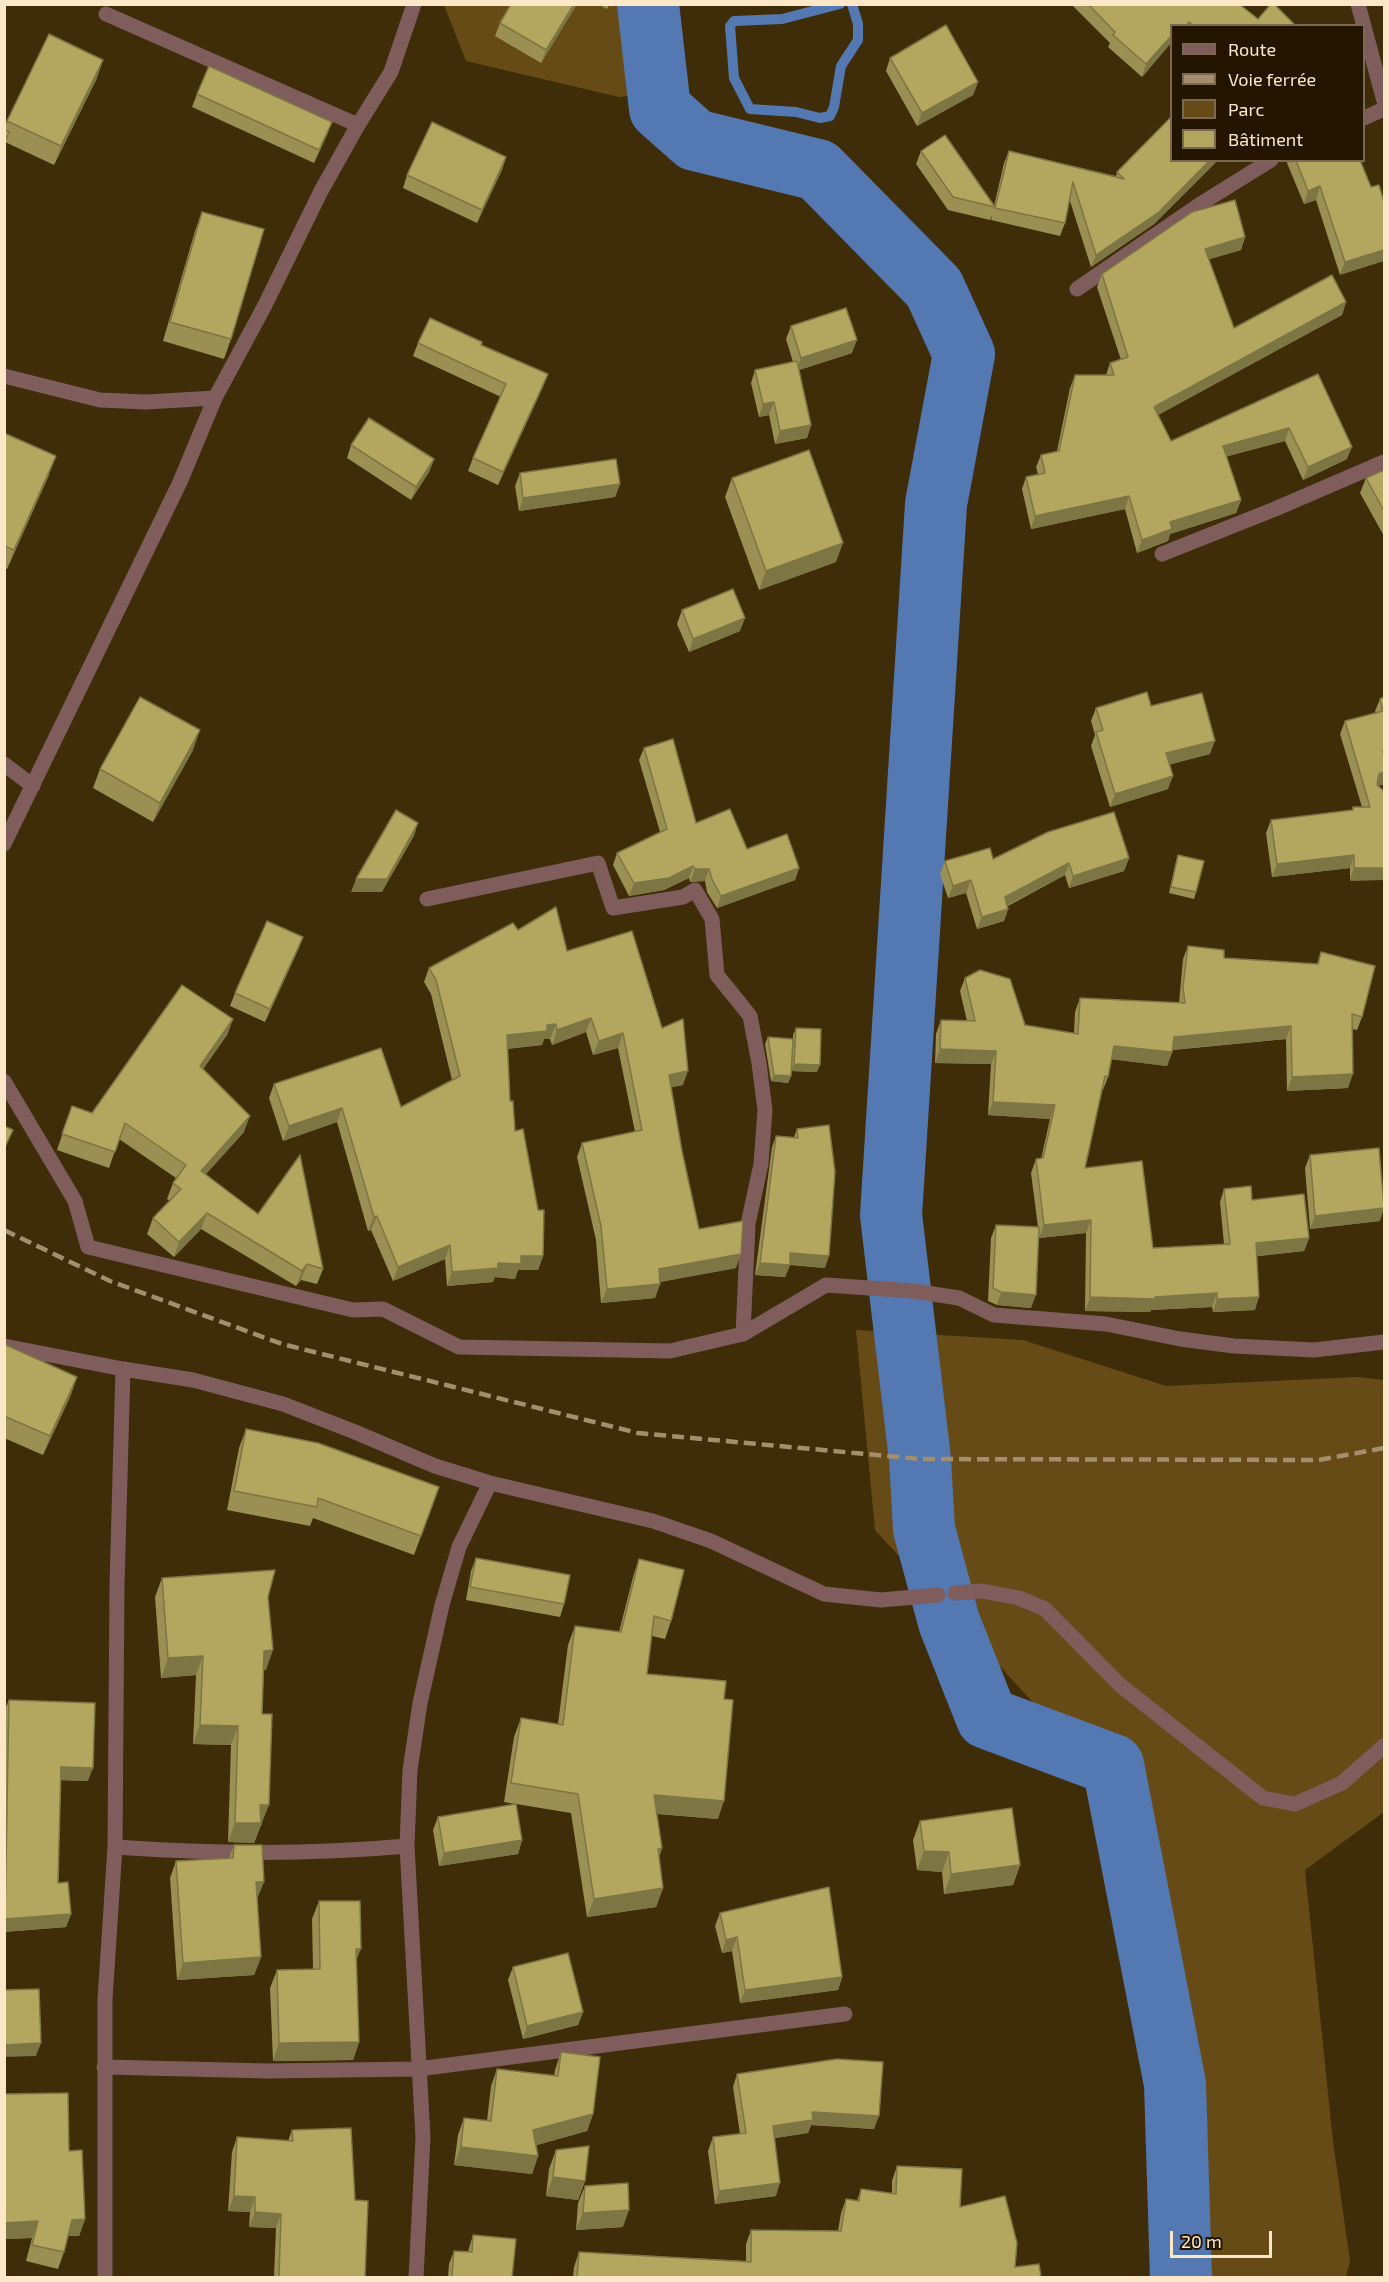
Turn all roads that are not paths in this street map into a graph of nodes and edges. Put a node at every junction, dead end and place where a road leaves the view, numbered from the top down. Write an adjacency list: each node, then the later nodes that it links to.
1 (414, 4): 9 (street)
2 (1358, 4): 4 (street)
3 (106, 14): 9 (street)
4 (1363, 24)
5 (1365, 30): 6 (street)
6 (1384, 101)
7 (1384, 109): 8 (street)
8 (1365, 118)
9 (358, 125): 13 (street)
10 (1268, 162): 11 (street)
11 (1077, 289)
12 (4, 376): 13 (street)
13 (215, 398): 17 (street)
14 (1384, 462): 15 (street)
15 (1162, 554)
16 (4, 764): 17 (street)
17 (33, 786): 18 (street)
18 (4, 844)
19 (427, 899): 21 (street)
20 (4, 1081): 21 (street)
21 (743, 1334): 22 (street)
22 (1384, 1342)
23 (4, 1346): 24 (street)
24 (123, 1369): 25 (street); 30 (street)
25 (490, 1483): 27 (street); 29 (street)
26 (955, 1593): 28 (street)
27 (938, 1595)
28 (1384, 1746)
29 (407, 1846): 30 (street); 33 (street)
30 (116, 1847): 32 (street)
31 (845, 2014): 33 (street)
32 (104, 2067): 33 (street); 34 (street)
33 (418, 2069): 35 (street)
34 (105, 2277)
35 (416, 2277)

